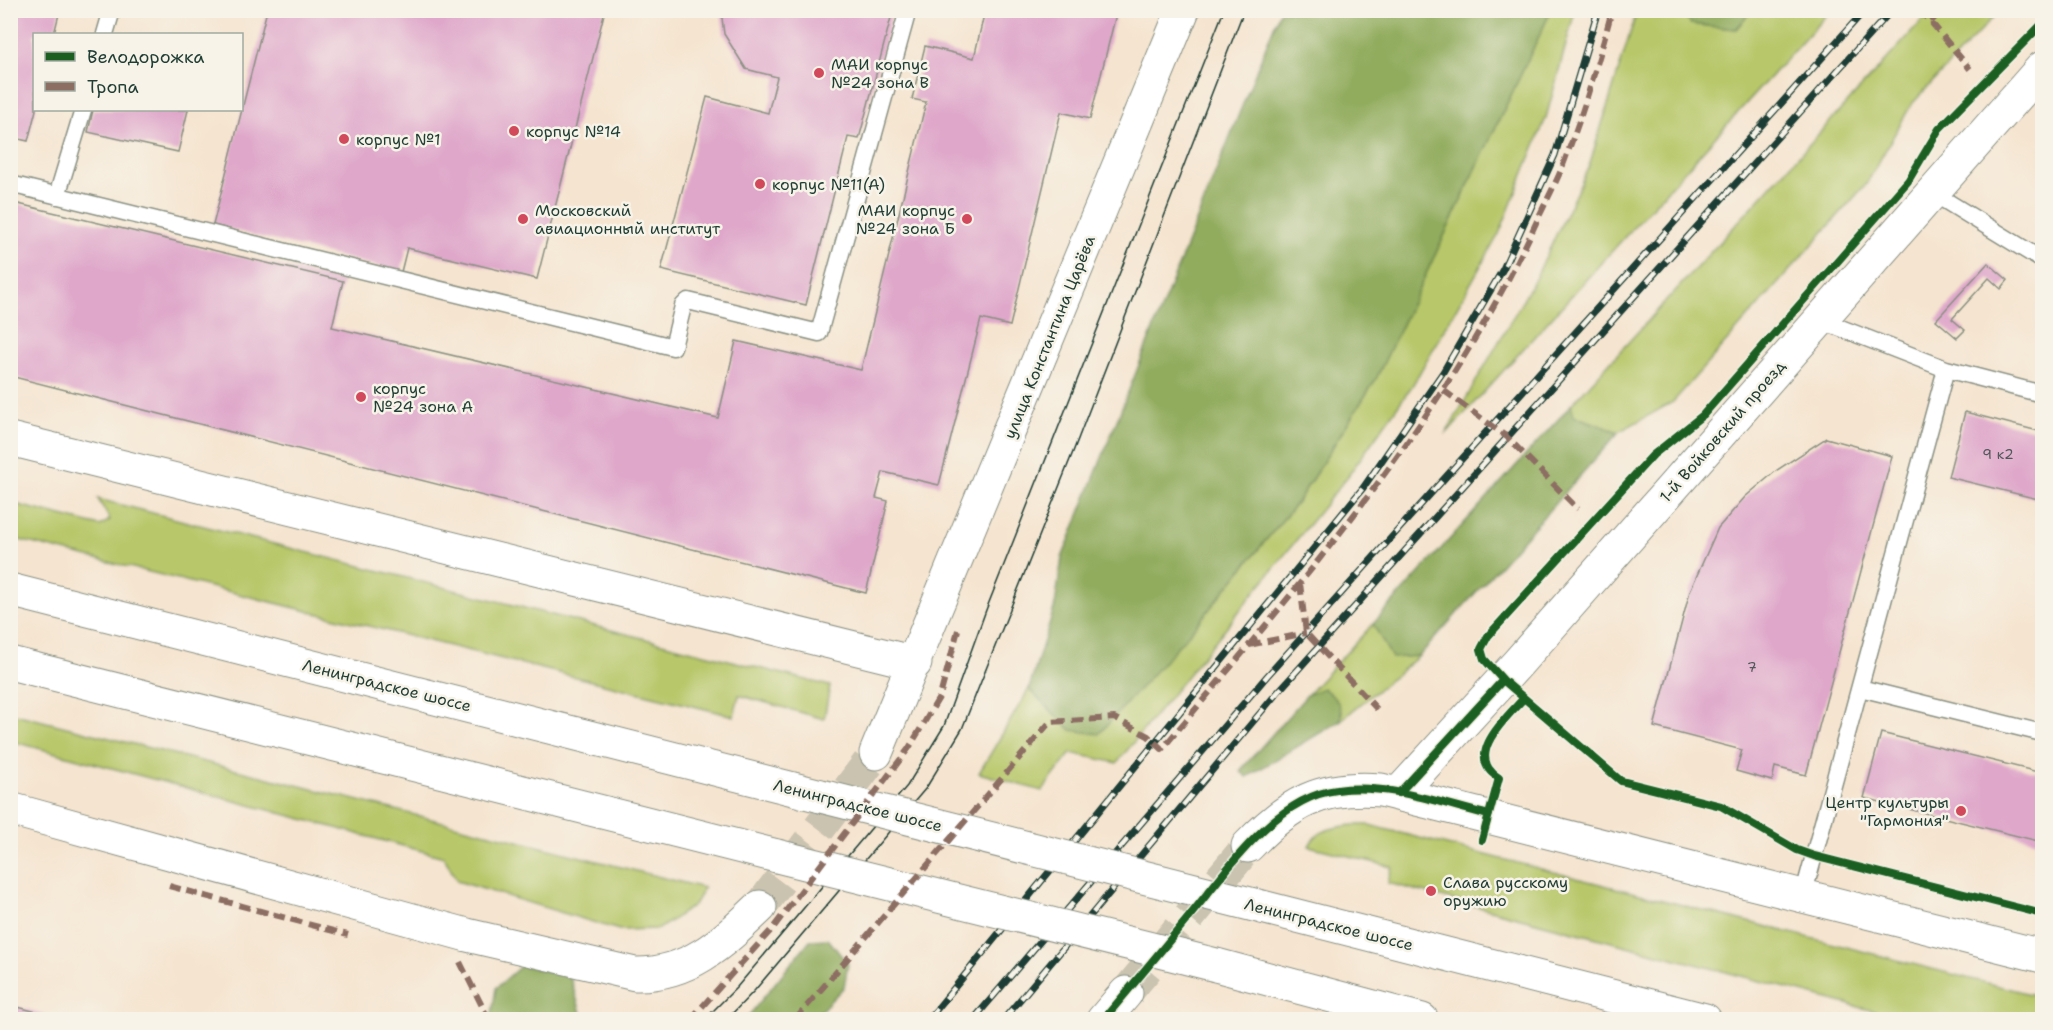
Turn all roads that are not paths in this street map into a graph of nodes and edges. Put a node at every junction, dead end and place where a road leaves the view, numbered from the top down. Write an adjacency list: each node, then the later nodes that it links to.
1 (112, 10): 4 (lane)
2 (908, 10): 9 (lane)
3 (1183, 10): 17 (main road, улица Константина Царёва)
4 (105, 33)
5 (2043, 68): 8 (main road, 1-й Войковский проезд)
6 (83, 111): 9 (lane)
7 (10, 184): 9 (lane)
8 (1933, 193): 10 (lane); 11 (main road, 1-й Войковский проезд)
9 (57, 196)
10 (2043, 260)
11 (1820, 320): 12 (lane); 21 (main road, 1-й Войковский проезд)
12 (1946, 369): 13 (lane); 18 (lane)
13 (2043, 394)
14 (10, 439): 17 (main road)
15 (10, 590): 30 (main road, Ленинградское шоссе, bridge)
16 (10, 663): 29 (main road, bridge)
17 (915, 663): 20 (main road, улица Константина Царёва)
18 (1860, 688): 19 (lane); 24 (lane)
19 (2043, 733)
20 (876, 753)
21 (1399, 793): 23 (main road); 24 (main road)
22 (10, 809): 25 (main road)
23 (1248, 846)
24 (1803, 896): 26 (main road)
25 (760, 907)
26 (2043, 956)
27 (1126, 993): 28 (main road)
28 (1103, 1020)
29 (1422, 1020)
30 (1705, 1020)

